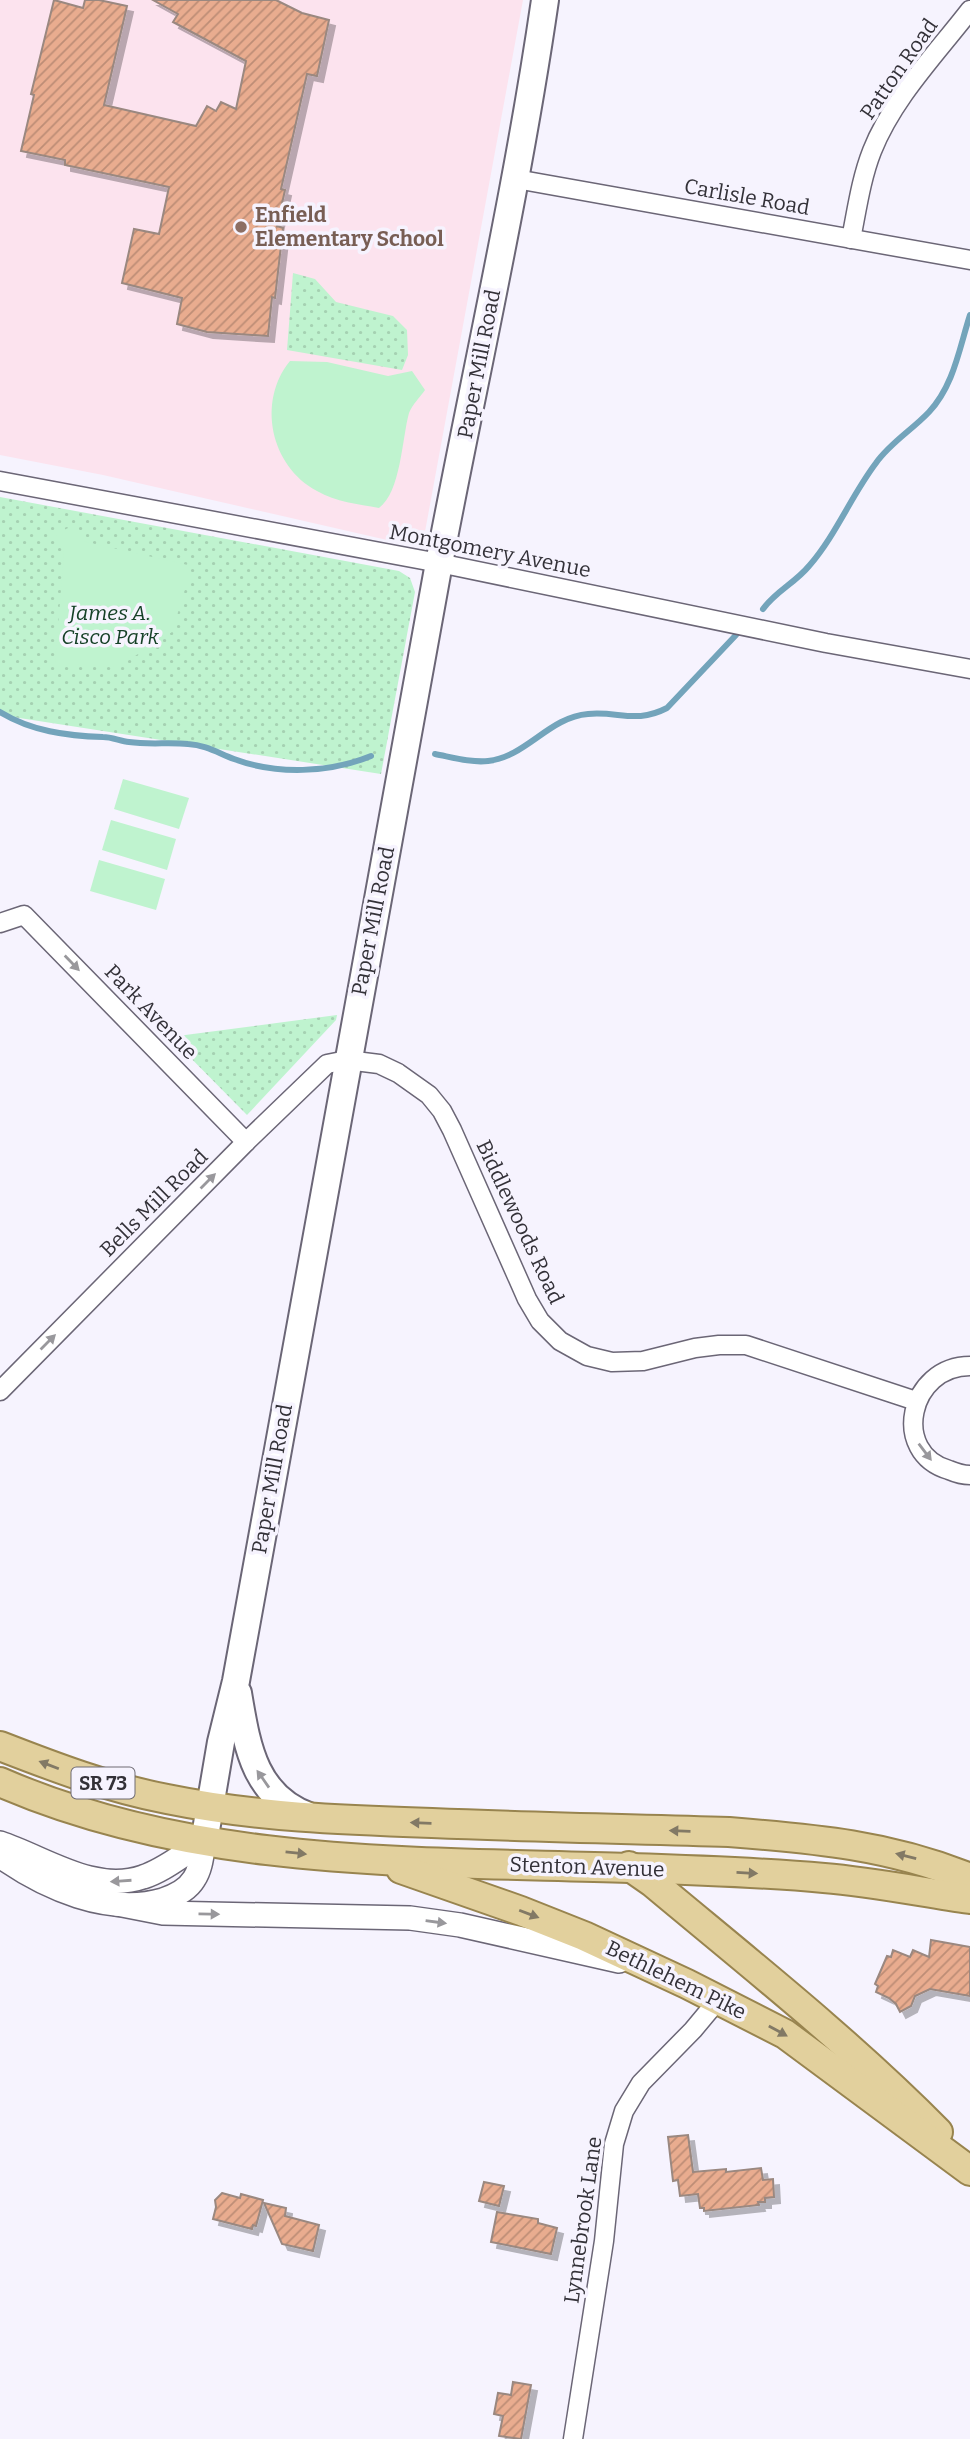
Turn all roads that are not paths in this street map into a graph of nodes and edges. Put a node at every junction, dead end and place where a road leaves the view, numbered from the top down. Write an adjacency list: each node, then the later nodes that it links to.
1 (545, 0): 3 (main road, Paper Mill Road)
2 (970, 10): 4 (street, Patton Road)
3 (516, 179): 4 (street, Carlisle Road); 7 (main road, Paper Mill Road)
4 (851, 239): 5 (street, Carlisle Road)
5 (970, 260)
6 (0, 481): 7 (street, Montgomery Avenue)
7 (439, 563): 8 (street, Montgomery Avenue); 10 (main road, Paper Mill Road)
8 (970, 669)
9 (0, 923): 11 (street, Park Avenue, one-way to 11)
10 (347, 1059): 11 (street, Bells Mill Road); 14 (street, Biddlewoods Road); 16 (main road, Paper Mill Road)
11 (246, 1142): 13 (street, Bells Mill Road, one-way to 11)
12 (970, 1366): 14 (street)
13 (0, 1391)
14 (916, 1401): 15 (street, one-way to 15)
15 (970, 1475)
16 (236, 1681): 19 (main road, Paper Mill Road); 20 (main road, one-way to 16)
17 (0, 1746): 19 (main road, SR 73, one-way to 17)
18 (0, 1782): 22 (main road, SR 73)
19 (209, 1807): 20 (main road, Stenton Avenue); 22 (main road, Paper Mill Road)
20 (316, 1819): 21 (main road, Stenton Avenue, one-way to 20)
21 (547, 1828): 26 (main road, Bethlehem Pike); 27 (main road, Stenton Avenue, one-way to 21)
22 (204, 1842): 23 (street, one-way to 23); 25 (main road, Stenton Avenue, one-way to 25); 29 (street)
23 (0, 1843)
24 (0, 1856): 29 (street)
25 (347, 1857): 26 (main road, Stenton Avenue); 30 (main road, Bethlehem Pike, one-way to 30)
26 (632, 1868): 28 (main road, Stenton Avenue, one-way to 28); 32 (main road, Bethlehem Pike)
27 (970, 1878)
28 (970, 1899)
29 (117, 1904): 30 (street, one-way to 30)
30 (656, 1969): 31 (main road, Bethlehem Pike)
31 (718, 2000): 32 (main road, Bethlehem Pike, one-way to 32); 33 (street, Lynnebrook Lane)
32 (970, 2170)
33 (573, 2439)

